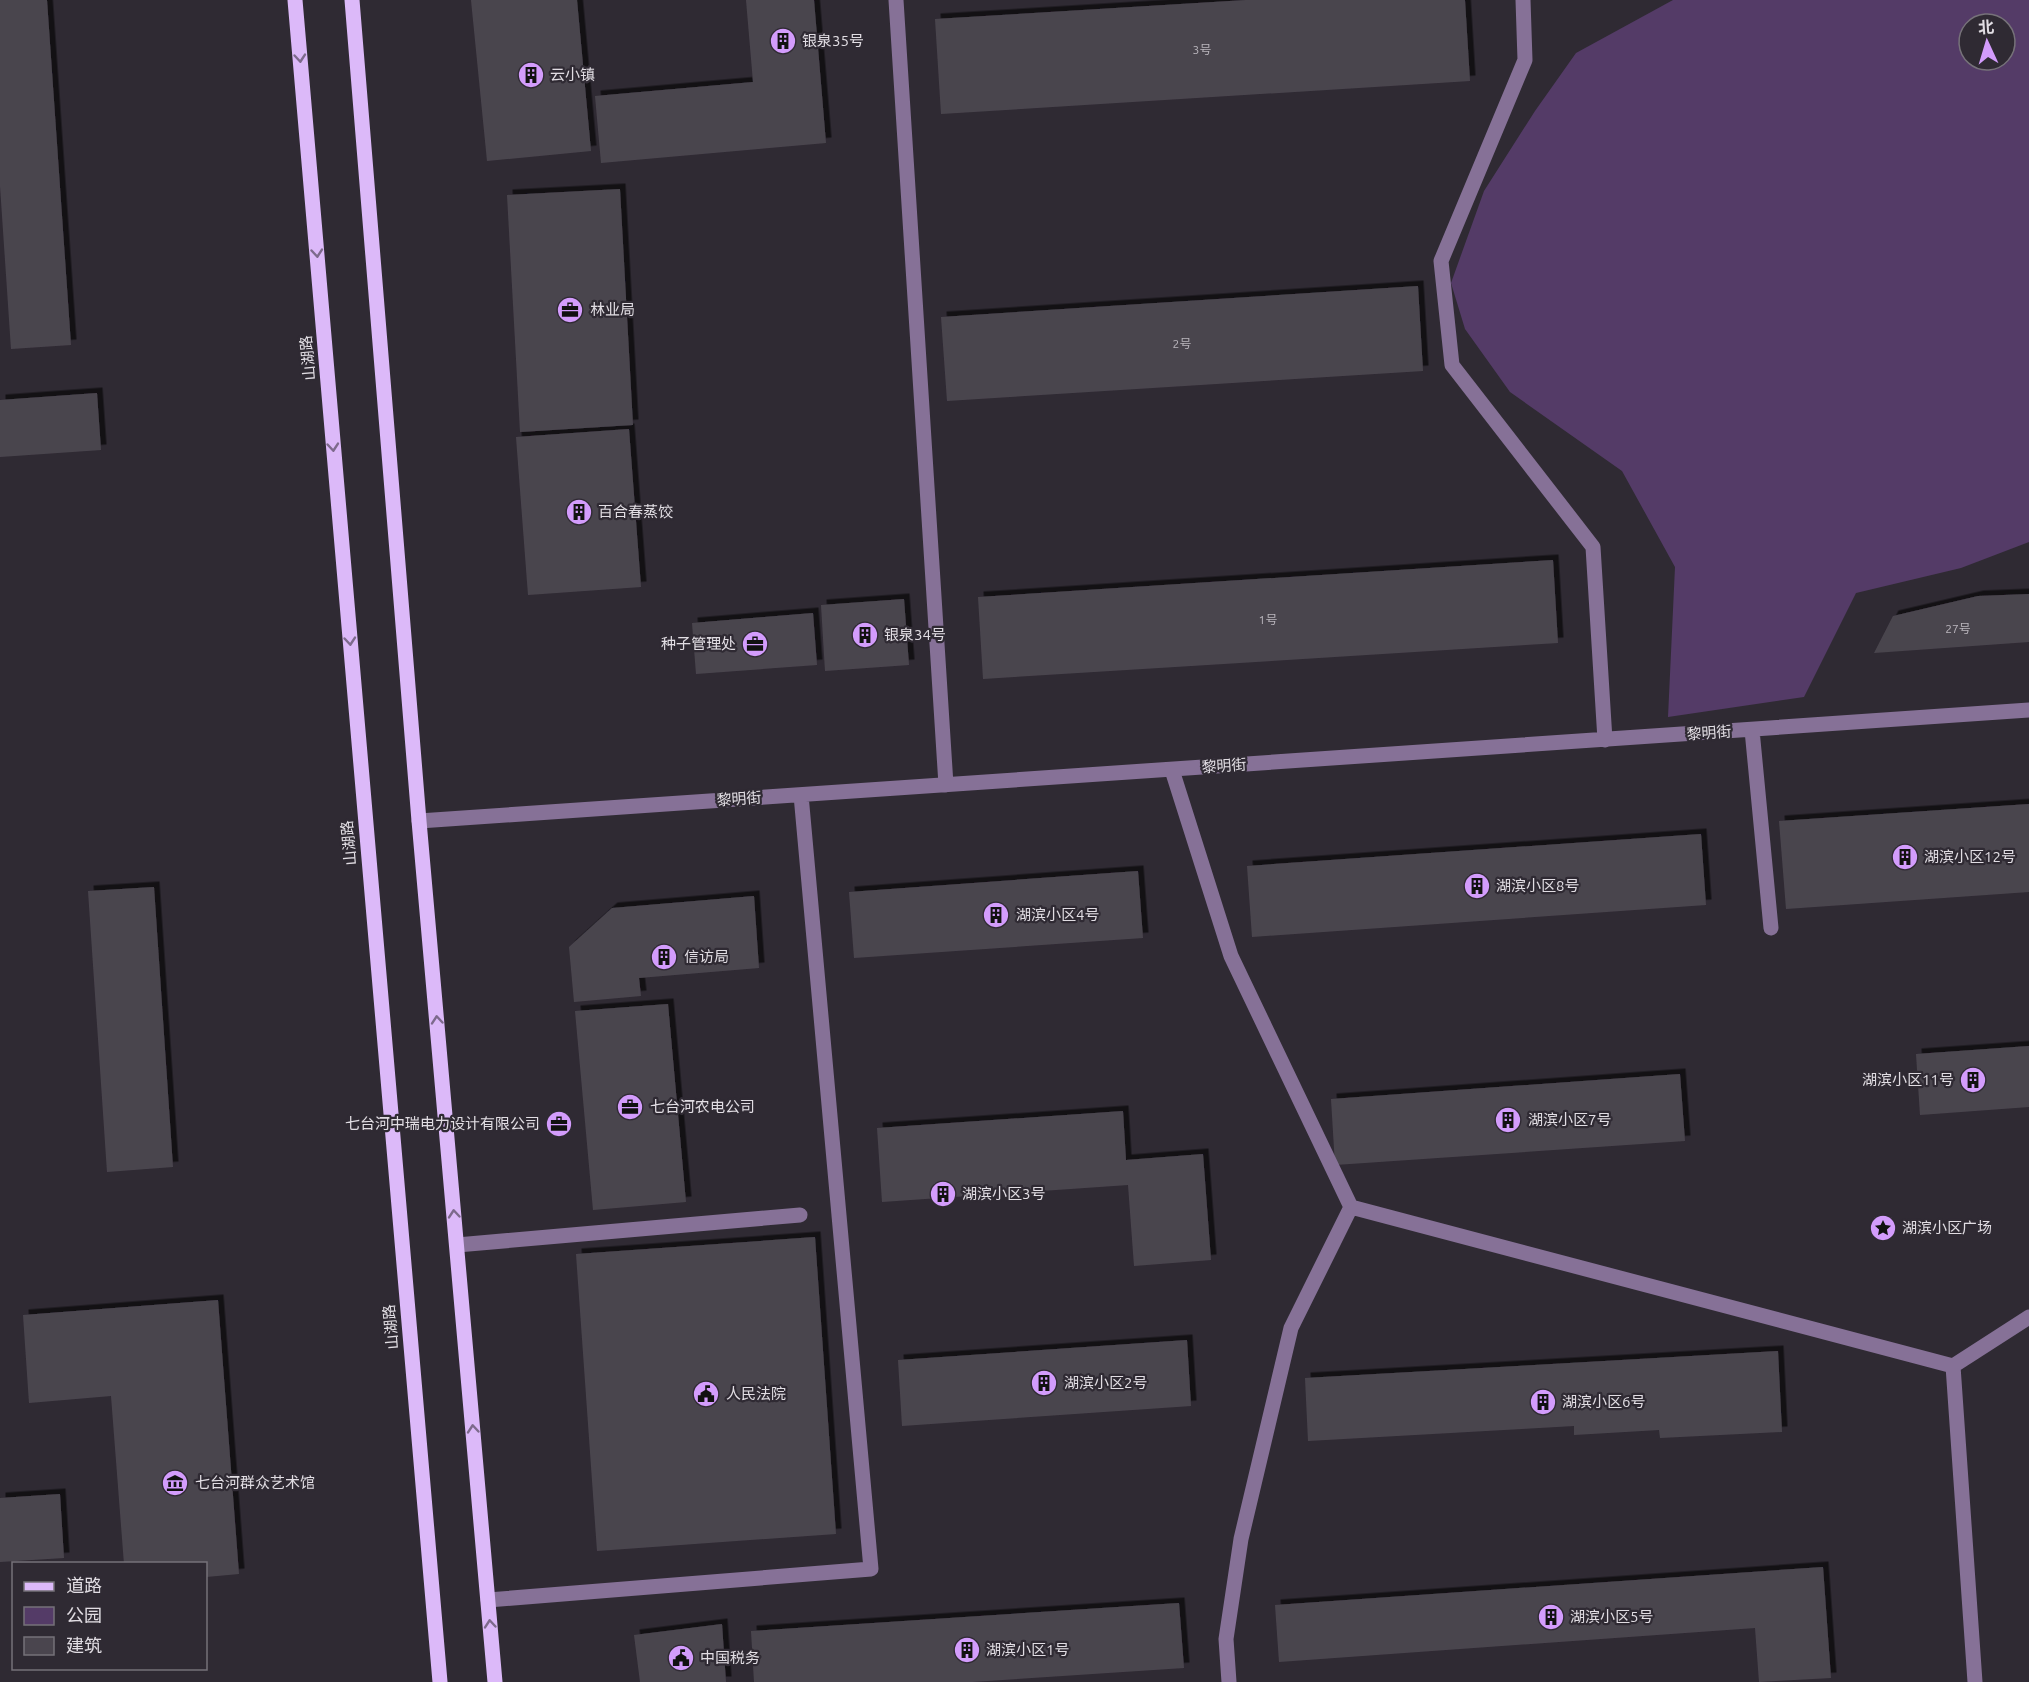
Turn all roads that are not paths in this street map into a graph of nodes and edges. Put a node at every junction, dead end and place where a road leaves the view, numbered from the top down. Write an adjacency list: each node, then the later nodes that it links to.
1 (295, 0): 19 (main road, 山湖路, one-way to 19)
2 (352, 0): 11 (main road)
3 (896, 0): 9 (street)
4 (1522, 0): 7 (street)
5 (2029, 710): 6 (street, 黎明街)
6 (1752, 730): 7 (street, 黎明街); 12 (street)
7 (1605, 740): 8 (street, 黎明街)
8 (1172, 770): 9 (street, 黎明街); 13 (street)
9 (946, 785): 10 (street, 黎明街)
10 (801, 795): 11 (street, 黎明街); 18 (street)
11 (419, 821): 15 (main road, one-way to 11)
12 (1771, 928)
13 (1351, 1207): 17 (street); 21 (street)
14 (800, 1215): 15 (street)
15 (457, 1245): 18 (main road, one-way to 15)
16 (2029, 1317): 17 (street)
17 (1953, 1365): 22 (street)
18 (488, 1600): 20 (main road, one-way to 18)
19 (440, 1682)
20 (495, 1682)
21 (1229, 1682)
22 (1975, 1682)

